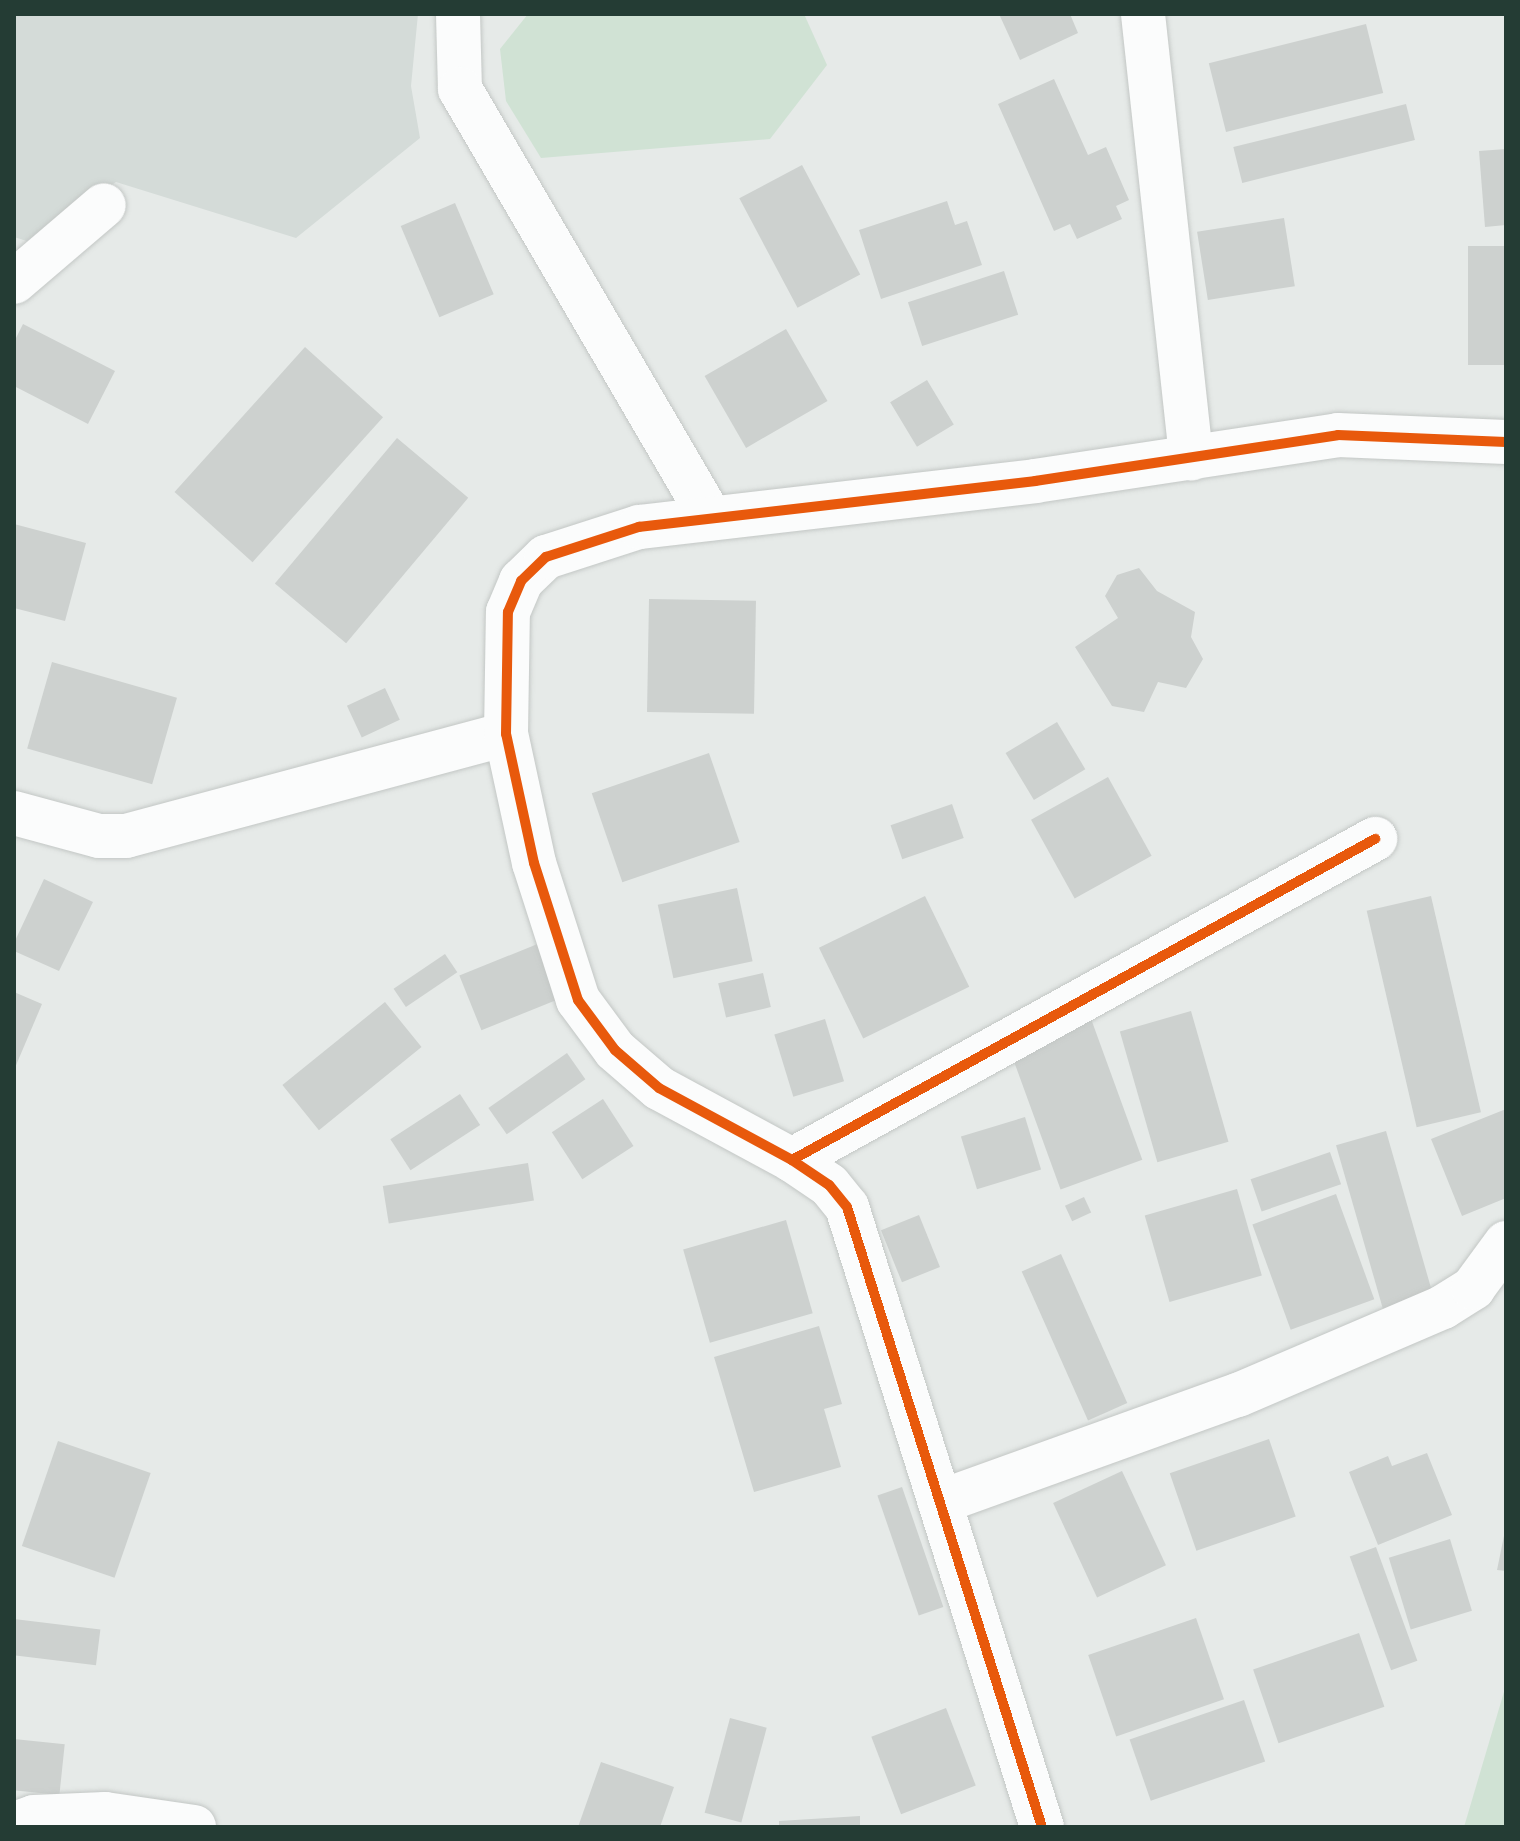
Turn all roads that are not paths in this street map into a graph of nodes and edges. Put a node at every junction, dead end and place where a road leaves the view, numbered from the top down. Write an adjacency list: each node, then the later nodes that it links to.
1 (458, 14): 7 (street)
2 (1143, 14): 6 (street)
3 (104, 205): 4 (street)
4 (14, 282)
5 (1506, 442): 6 (street)
6 (1191, 458): 7 (street)
7 (711, 518): 8 (street)
8 (506, 734): 9 (street); 11 (street)
9 (14, 813)
10 (1375, 839): 11 (street)
11 (792, 1160): 13 (street)
12 (1506, 1243): 13 (street)
13 (940, 1502): 16 (street)
14 (14, 1824): 15 (street)
15 (194, 1827)
16 (1042, 1827)

